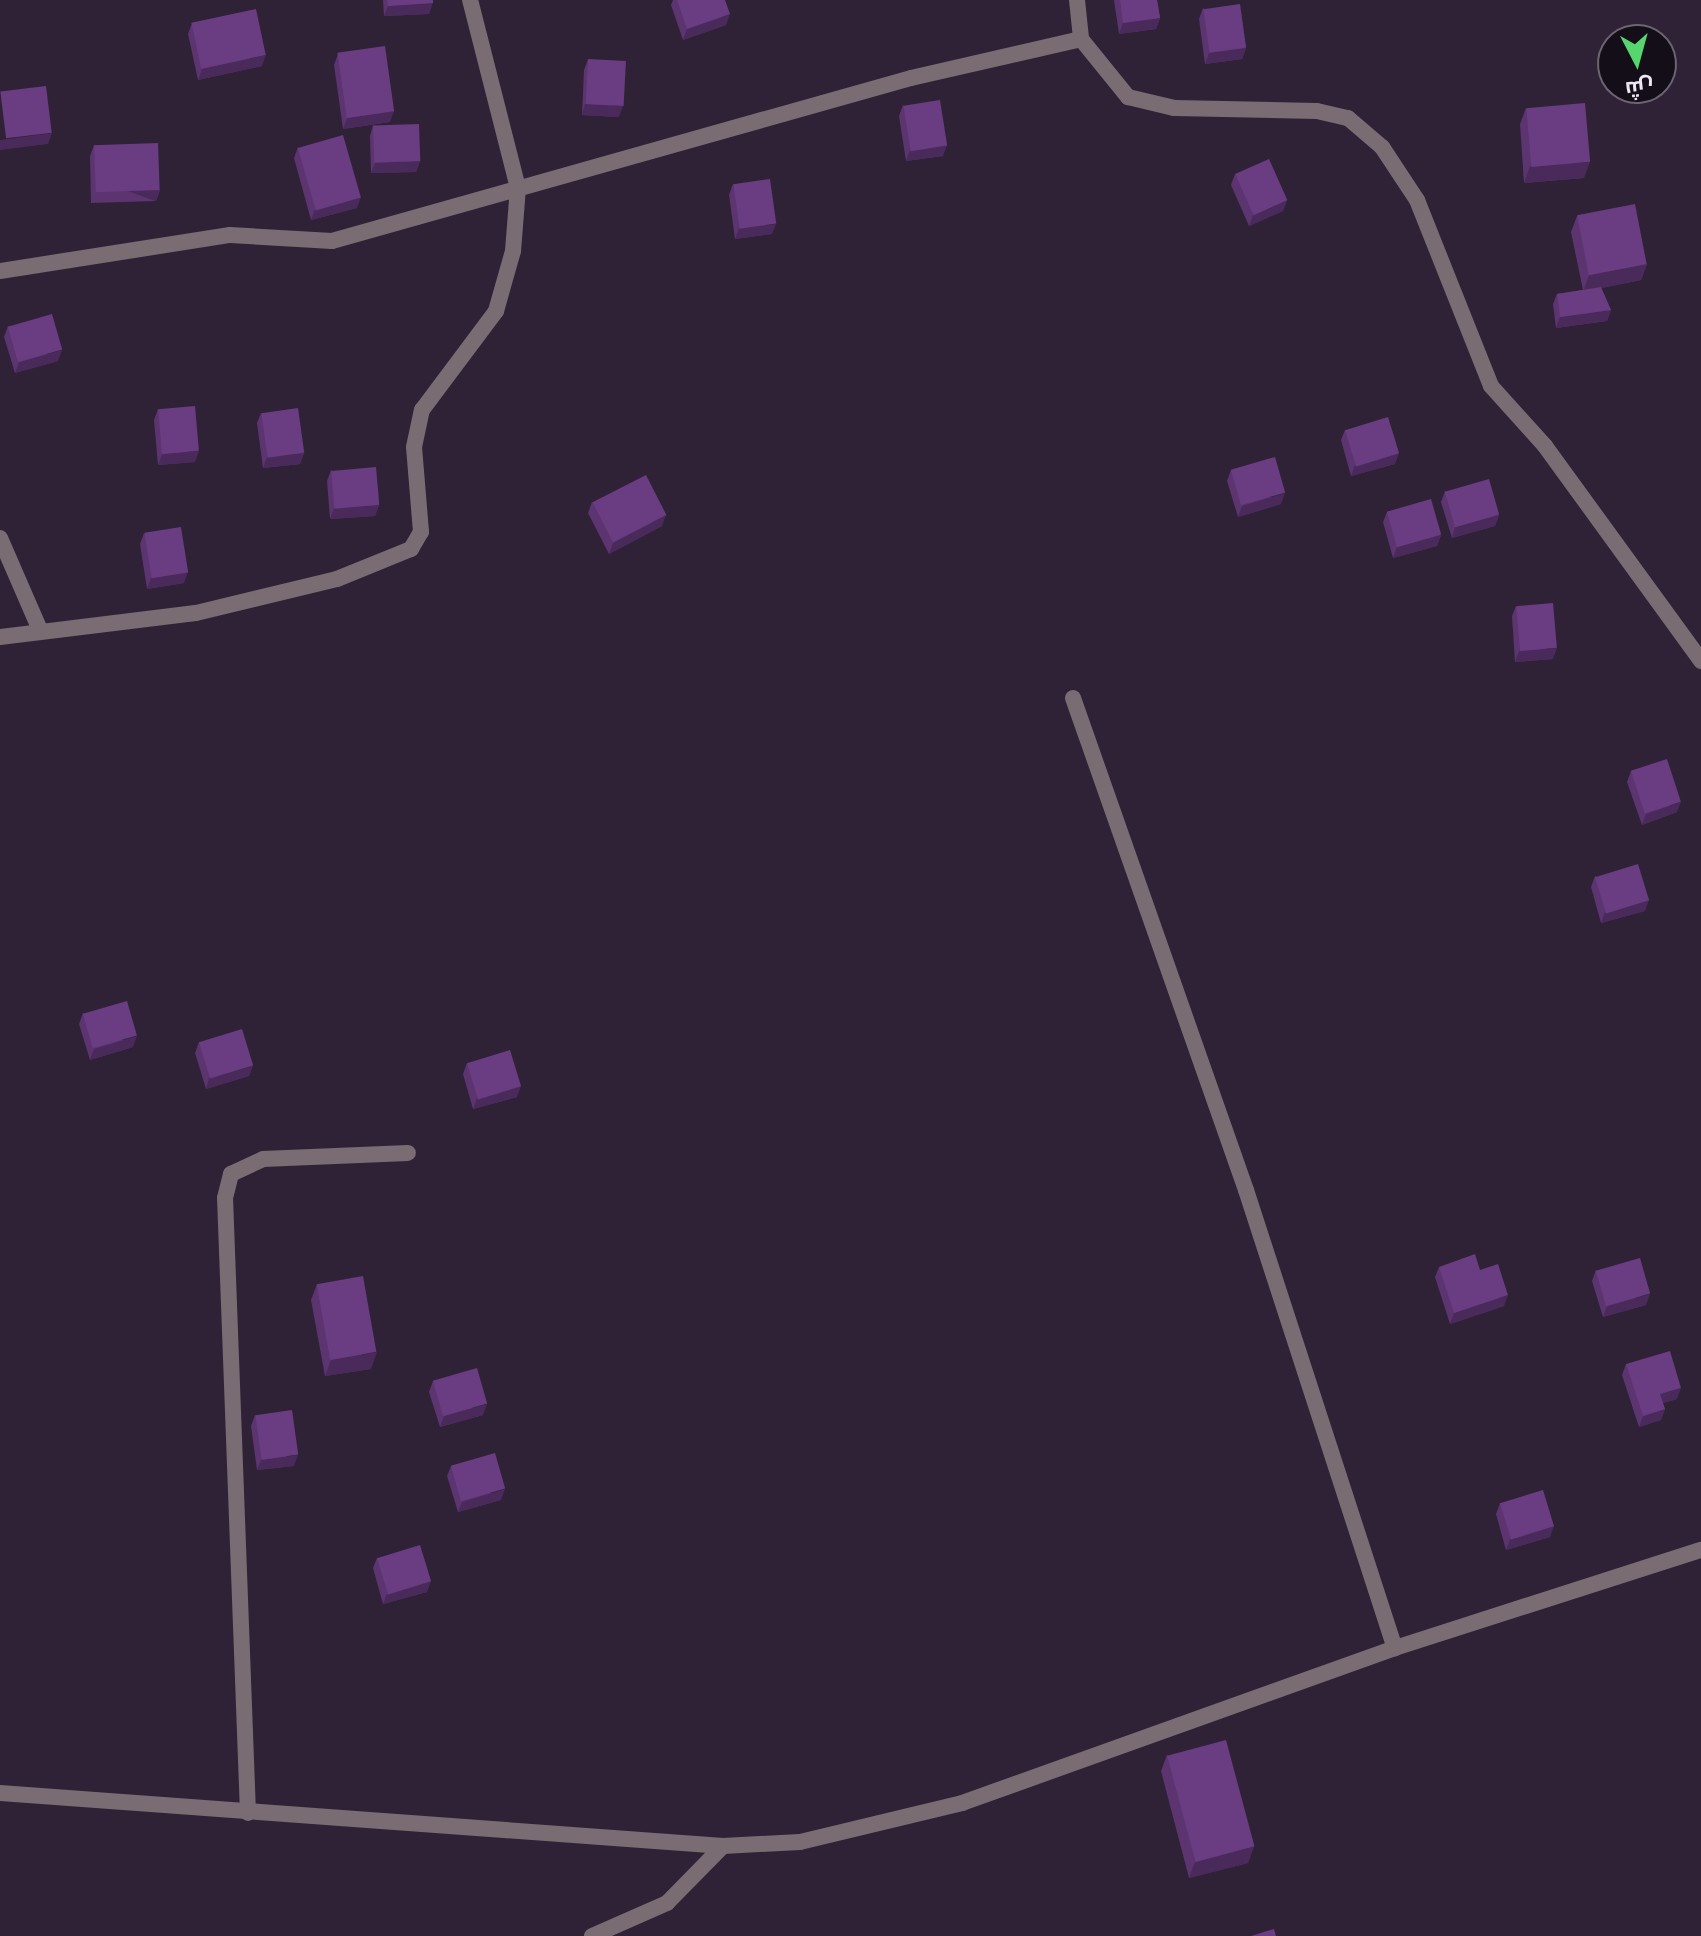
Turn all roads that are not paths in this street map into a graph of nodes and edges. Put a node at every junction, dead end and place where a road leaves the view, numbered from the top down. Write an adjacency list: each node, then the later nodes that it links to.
1 (470, 0): 4 (street)
2 (1077, 0): 3 (street)
3 (1081, 39): 4 (street); 9 (street)
4 (518, 188): 5 (street); 7 (street)
5 (0, 271)
6 (0, 538): 7 (street)
7 (40, 630): 8 (street)
8 (0, 637)
9 (1701, 661)
10 (1073, 698): 13 (street)
11 (408, 1153): 15 (street)
12 (1701, 1550): 13 (street)
13 (1395, 1648): 16 (street)
14 (0, 1793): 15 (street)
15 (248, 1813): 16 (street)
16 (723, 1846): 17 (street)
17 (592, 1936)

